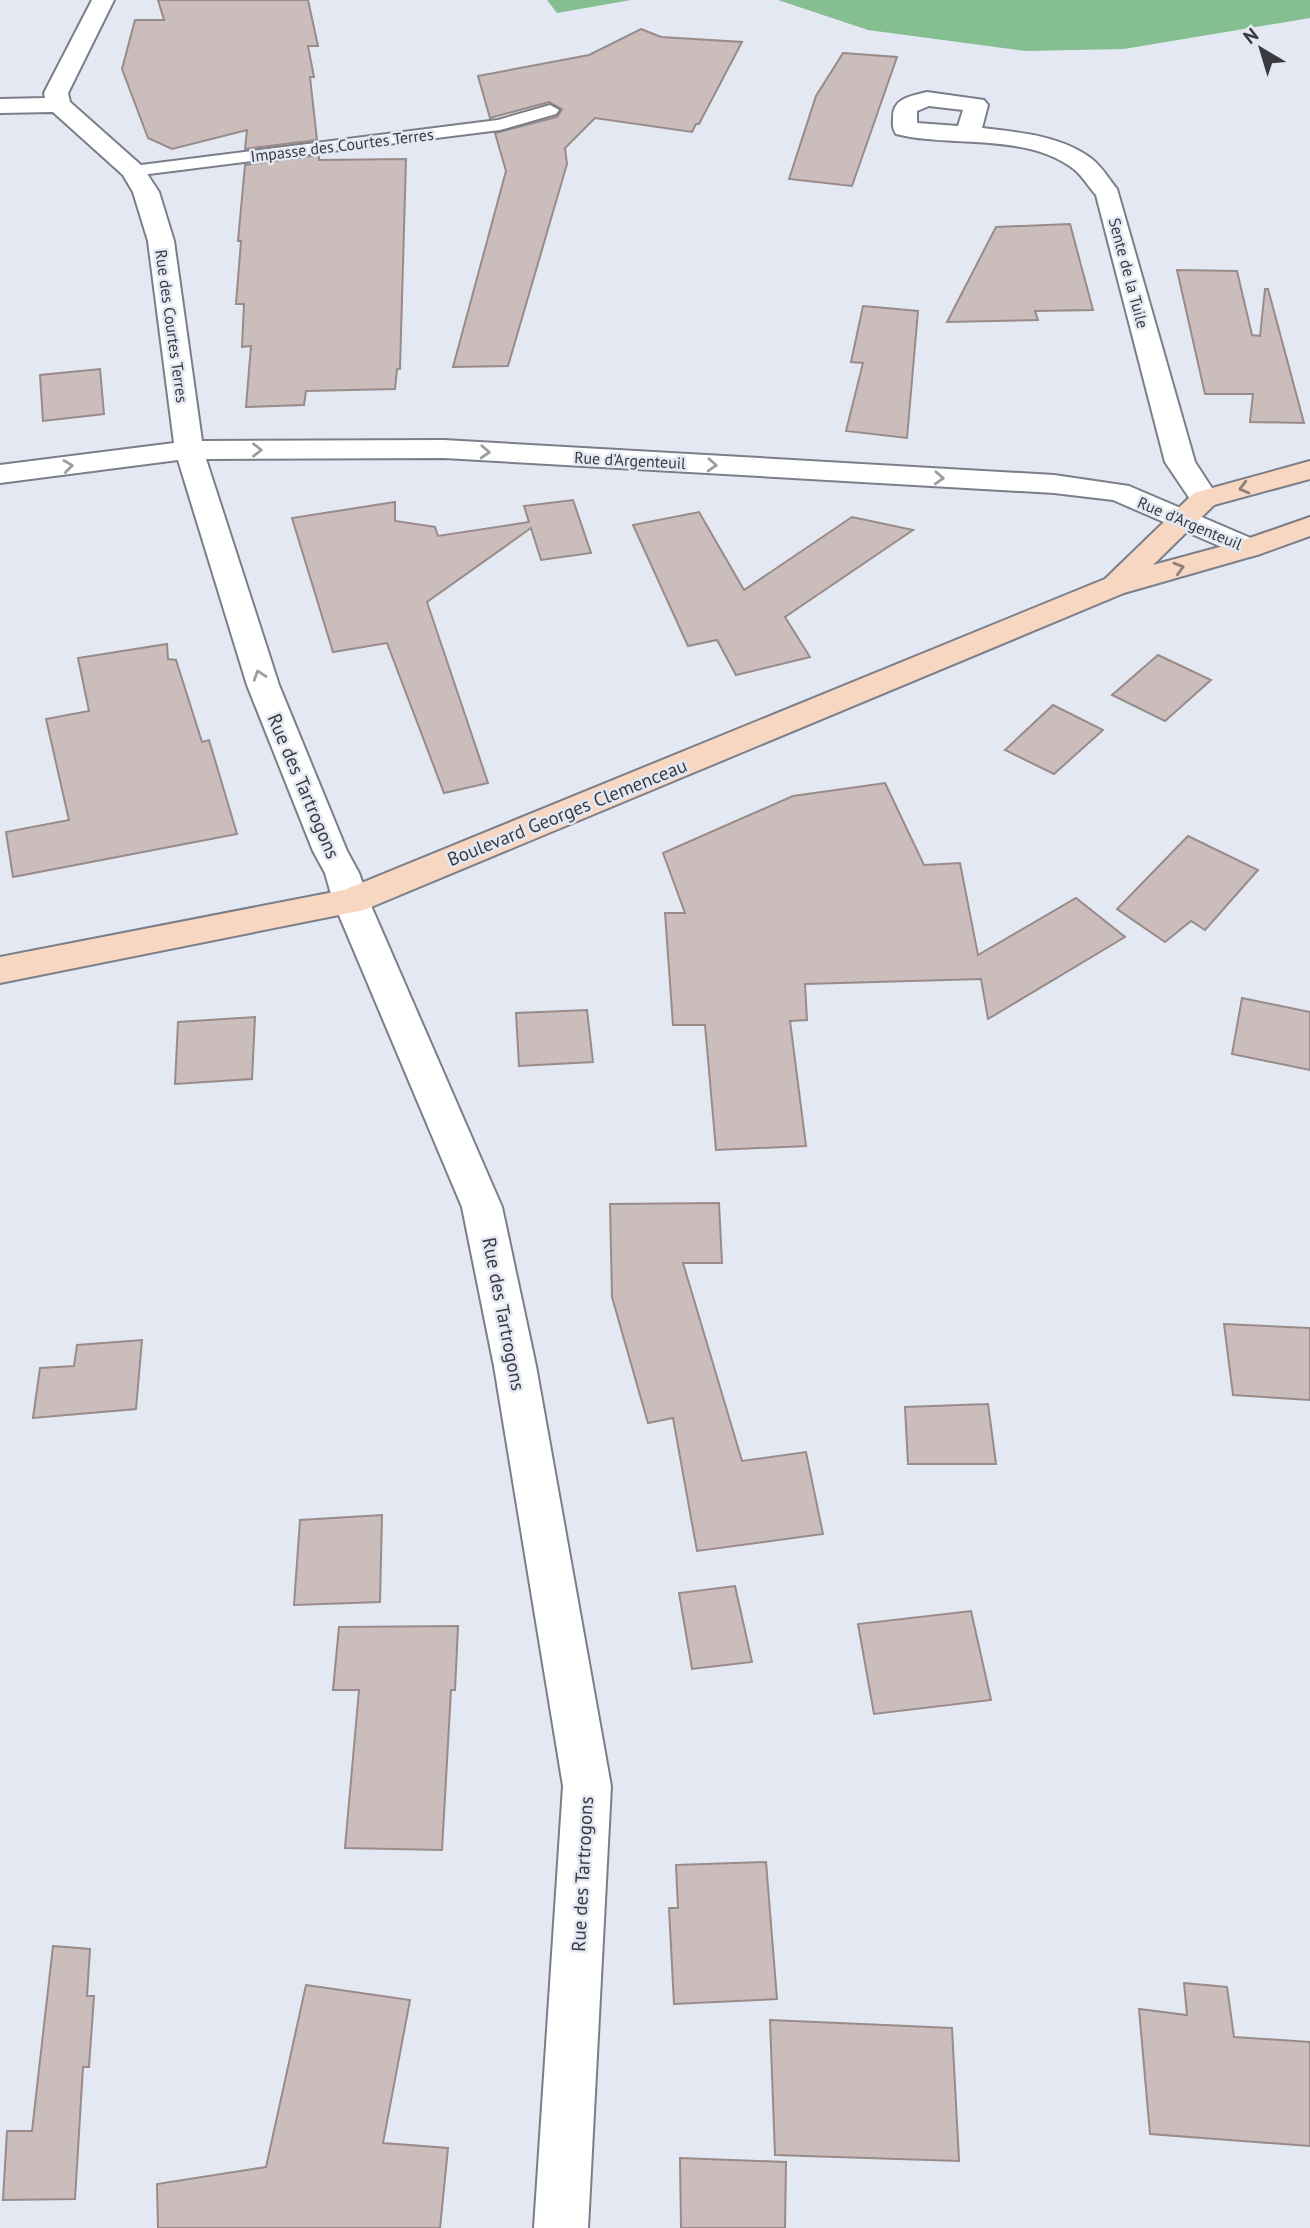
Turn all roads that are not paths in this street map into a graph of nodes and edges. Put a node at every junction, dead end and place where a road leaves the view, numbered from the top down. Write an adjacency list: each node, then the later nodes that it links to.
1 (103, 0): 2 (street)
2 (59, 105): 3 (street); 6 (street, Rue des Courtes Terres)
3 (0, 106)
4 (550, 110): 6 (lane, Impasse des Courtes Terres)
5 (968, 136): 10 (street, Sente de la Tuile)
6 (133, 171): 7 (street, Rue des Courtes Terres)
7 (189, 450): 9 (street, Rue d'Argenteuil, one-way to 7); 10 (street, Rue d'Argenteuil, one-way to 10); 14 (street, Rue des Tartrogons, one-way to 7)
8 (1310, 470): 10 (street, Boulevard Georges Clemenceau, one-way to 10)
9 (0, 474)
10 (1194, 509): 12 (street, Rue d'Argenteuil); 13 (street, Boulevard Georges Clemenceau)
11 (1310, 526): 12 (street, Boulevard Georges Clemenceau)
12 (1249, 548): 13 (street, Boulevard Georges Clemenceau, one-way to 12)
13 (1113, 586): 14 (street, Boulevard Georges Clemenceau)
14 (347, 887): 15 (street, Boulevard Georges Clemenceau); 16 (street, Rue des Tartrogons)
15 (0, 970)
16 (561, 2228)

